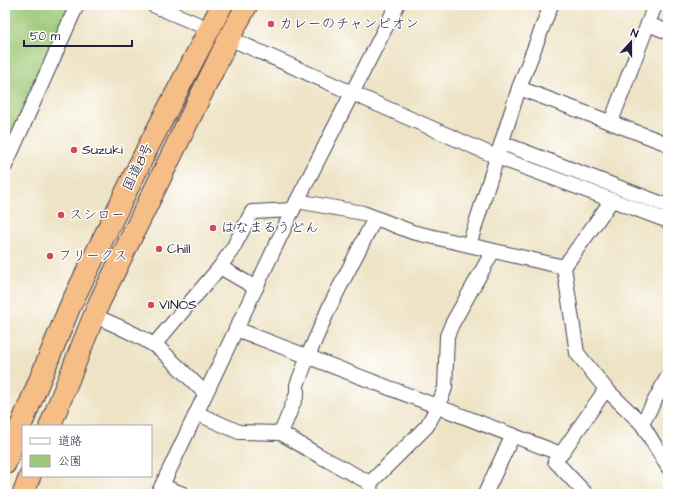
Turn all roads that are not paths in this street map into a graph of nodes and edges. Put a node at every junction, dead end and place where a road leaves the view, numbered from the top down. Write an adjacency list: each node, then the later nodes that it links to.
1 (77, 5): 18 (street)
2 (153, 5): 9 (street)
3 (222, 5): 9 (highway, 国道8号)
4 (247, 5): 11 (highway, 国道8号)
5 (397, 5): 13 (street)
6 (551, 5): 12 (street)
7 (655, 5): 8 (street)
8 (648, 24): 10 (street); 14 (street)
9 (209, 29): 43 (highway, 国道8号)
10 (668, 32)
11 (229, 38): 13 (street); 29 (highway, 国道8号)
12 (519, 88): 14 (street); 15 (street)
13 (352, 93): 17 (street); 20 (street)
14 (611, 122): 16 (street)
15 (502, 143): 17 (street); 21 (street)
16 (668, 144)
17 (497, 157): 19 (street); 24 (street)
18 (5, 166)
19 (612, 200): 23 (street); 27 (street)
20 (295, 205): 22 (street); 26 (street); 28 (street)
21 (668, 206)
22 (375, 218): 24 (street); 32 (street)
23 (668, 221)
24 (468, 245): 25 (street)
25 (493, 251): 27 (street); 36 (street)
26 (220, 267): 28 (street); 31 (street)
27 (564, 268): 34 (street)
28 (256, 288): 30 (street)
29 (95, 316): 31 (street); 39 (highway, 国道8号)
30 (236, 328): 32 (street); 35 (street)
31 (154, 345): 35 (street)
32 (308, 356): 36 (street); 40 (street)
33 (668, 376): 38 (street)
34 (606, 389): 38 (street); 42 (street)
35 (206, 393): 37 (street)
36 (438, 406): 41 (street); 46 (street)
37 (196, 413): 40 (street); 47 (street)
38 (642, 424): 44 (street)
39 (50, 425)
40 (282, 433): 46 (street)
41 (513, 435): 42 (street); 51 (street)
42 (561, 454): 48 (street)
43 (5, 464)
44 (668, 468)
45 (30, 477): 49 (highway)
46 (371, 488)
47 (160, 490): 50 (street)
48 (583, 493)
49 (23, 494)
50 (183, 494)
51 (485, 494)

